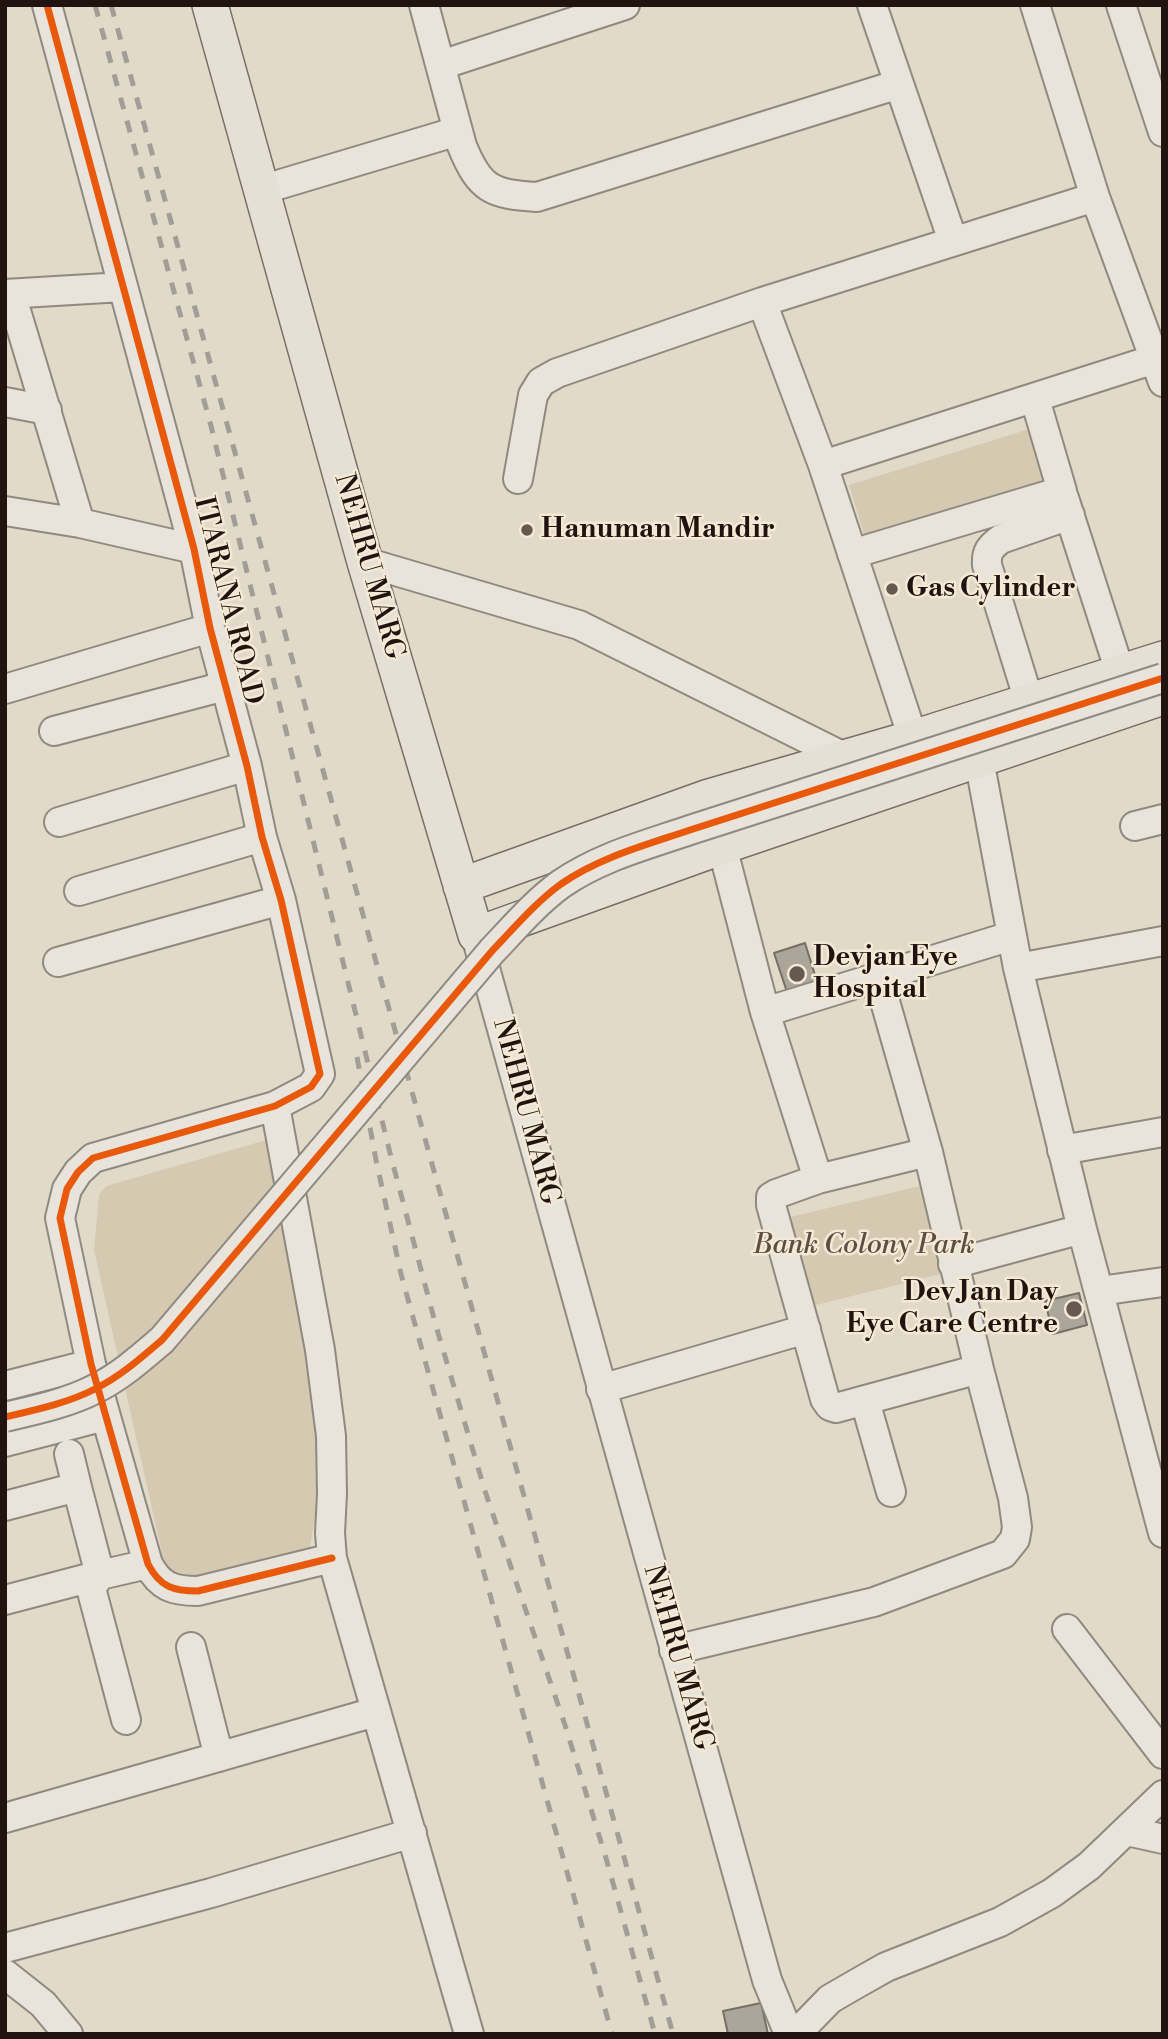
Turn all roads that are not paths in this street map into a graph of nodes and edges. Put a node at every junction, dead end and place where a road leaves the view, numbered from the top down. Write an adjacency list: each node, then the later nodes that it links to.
1 (47, 5): 16 (street, ITARANA ROAD)
2 (185, 5): 13 (main road, NEHRU MARG)
3 (210, 5): 13 (main road, NEHRU MARG)
4 (424, 5): 9 (street)
5 (625, 5): 9 (street)
6 (872, 5): 10 (street)
7 (1035, 5): 14 (street)
8 (1121, 5): 12 (street)
9 (441, 65): 11 (street)
10 (899, 84): 11 (street); 15 (street)
11 (458, 131): 13 (street)
12 (1163, 132)
13 (261, 190): 31 (main road, NEHRU MARG)
14 (1095, 197): 15 (street); 19 (street)
15 (953, 241): 18 (street)
16 (123, 287): 17 (street); 29 (street, ITARANA ROAD)
17 (8, 294): 23 (street)
18 (762, 302): 24 (street); 25 (street)
19 (1151, 314): 20 (street)
20 (1159, 371): 21 (street)
21 (1035, 399): 24 (street); 26 (street)
22 (5, 402): 23 (street)
23 (47, 410): 28 (street)
24 (823, 465): 30 (street)
25 (518, 479)
26 (1066, 503): 30 (street); 34 (street); 39 (street)
27 (5, 511): 28 (street)
28 (80, 523): 29 (street)
29 (194, 549): 32 (street, ITARANA ROAD)
30 (852, 554): 42 (street)
31 (365, 562): 43 (street); 52 (main road, NEHRU MARG)
32 (210, 628): 36 (street, ITARANA ROAD); 37 (street)
33 (1163, 659): 34 (main road)
34 (1120, 672): 39 (main road)
35 (1163, 678): 78 (street, bridge)
36 (225, 686): 41 (street); 45 (street, ITARANA ROAD)
37 (5, 689)
38 (1163, 697): 44 (main road)
39 (1029, 701): 40 (main road)
40 (971, 719): 42 (main road); 44 (street)
41 (54, 731)
42 (913, 738): 43 (main road)
43 (844, 757): 46 (main road)
44 (980, 760): 51 (main road); 56 (street)
45 (247, 766): 48 (street); 50 (street, ITARANA ROAD)
46 (709, 797): 51 (street); 52 (main road)
47 (1163, 819): 49 (street)
48 (58, 821)
49 (1135, 826)
50 (262, 837): 53 (street); 54 (street, ITARANA ROAD)
51 (723, 846): 55 (main road); 61 (street)
52 (461, 886): 55 (main road, NEHRU MARG)
53 (79, 891)
54 (281, 900): 58 (street); 62 (street, ITARANA ROAD)
55 (476, 935): 75 (street, NEHRU MARG)
56 (1011, 936): 59 (street); 60 (street)
57 (1163, 941): 59 (street)
58 (58, 962)
59 (1018, 968): 64 (street)
60 (878, 977): 61 (street); 65 (street)
61 (765, 1012): 66 (street)
62 (275, 1106): 72 (street, ITARANA ROAD); 85 (street)
63 (1163, 1132): 64 (street)
64 (1062, 1150): 67 (street)
65 (928, 1152): 66 (street); 68 (street)
66 (818, 1179): 71 (street)
67 (1082, 1229): 68 (street); 70 (street)
68 (953, 1264): 73 (street)
69 (1163, 1282): 70 (street)
70 (1100, 1291): 84 (street)
71 (806, 1329): 75 (street); 76 (street)
72 (91, 1364): 74 (street); 77 (street, ITARANA ROAD)
73 (979, 1369): 76 (street); 91 (street)
74 (5, 1386)
75 (601, 1389): 91 (street, NEHRU MARG)
76 (865, 1401): 82 (street)
77 (106, 1416): 79 (street); 86 (street, ITARANA ROAD)
78 (5, 1417)
79 (5, 1442)
80 (69, 1454): 81 (street)
81 (77, 1487): 83 (street); 87 (street)
82 (891, 1492)
83 (5, 1506)
84 (1163, 1533)
85 (332, 1558): 86 (street); 92 (street)
86 (148, 1564): 87 (street)
87 (100, 1575): 88 (street); 93 (street)
88 (5, 1600)
89 (1067, 1629): 94 (street)
90 (191, 1647): 95 (street)
91 (674, 1650): 105 (street, NEHRU MARG)
92 (375, 1712): 95 (street); 99 (street)
93 (126, 1720)
94 (1163, 1754)
95 (219, 1757): 97 (street)
96 (1163, 1795): 98 (street)
97 (5, 1818)
98 (1127, 1831): 100 (street); 106 (street)
99 (412, 1833): 101 (street); 104 (street)
100 (1163, 1839)
101 (5, 1948)
102 (5, 1974): 103 (street)
103 (68, 2034)
104 (469, 2034)
105 (789, 2034)
106 (796, 2034)

